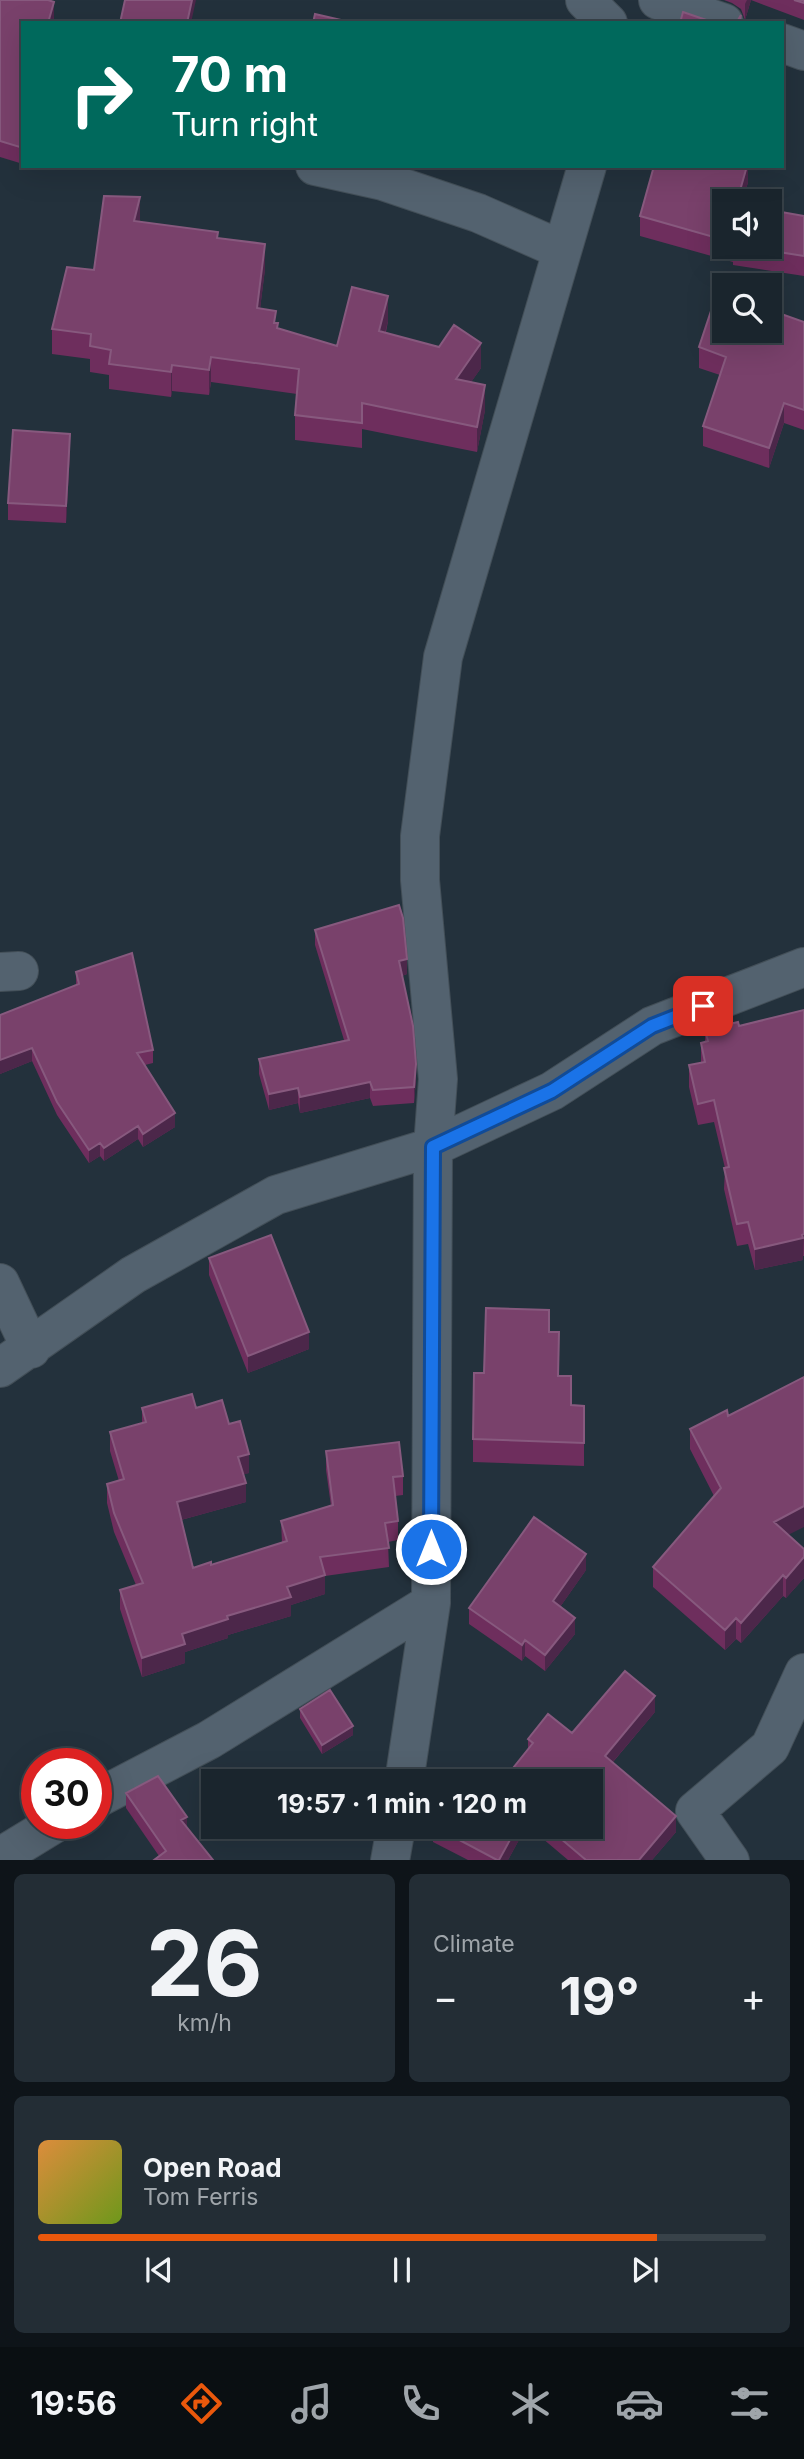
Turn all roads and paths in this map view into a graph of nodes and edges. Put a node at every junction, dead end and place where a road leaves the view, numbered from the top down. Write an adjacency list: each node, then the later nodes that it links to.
1 (585, 0): 3 (street)
2 (658, 0): 4 (street); 5 (street)
3 (606, 21)
4 (639, 21)
5 (718, 21)
6 (784, 44): 7 (street)
7 (804, 51)
8 (324, 168): 10 (street)
9 (586, 168): 10 (street)
10 (562, 250): 12 (street)
11 (804, 967): 12 (street)
12 (433, 1147): 14 (street); 15 (street)
13 (0, 1283): 14 (street)
14 (15, 1358)
15 (431, 1603): 17 (street); 18 (street)
16 (804, 1673): 23 (street)
17 (406, 1769)
18 (112, 1791)
19 (29, 1839): 21 (street)
20 (394, 1839): 22 (street)
21 (0, 1857)
22 (390, 1860)
23 (730, 1860)

